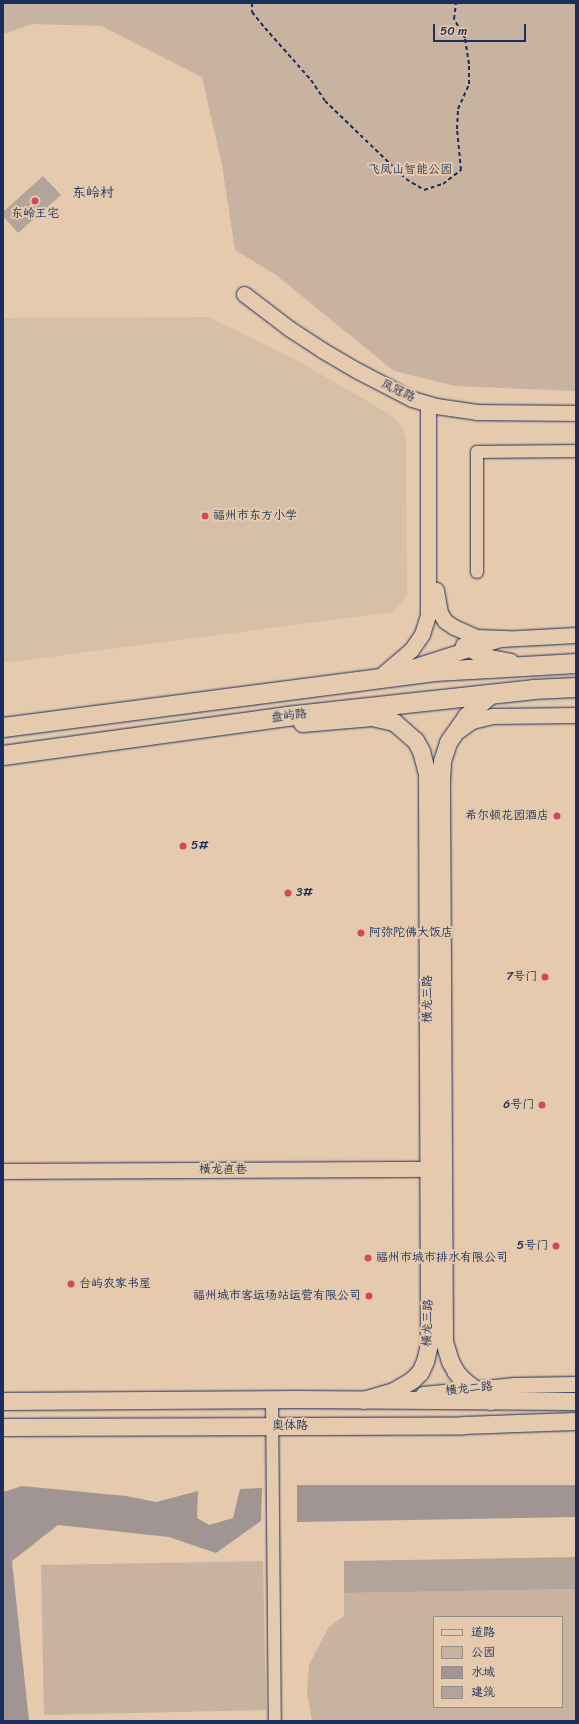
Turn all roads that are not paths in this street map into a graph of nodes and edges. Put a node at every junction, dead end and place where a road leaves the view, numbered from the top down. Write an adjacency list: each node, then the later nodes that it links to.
1 (244, 294): 2 (street, 凤冠路)
2 (432, 405): 3 (street, 凤冠路); 6 (street); 12 (street)
3 (576, 413)
4 (576, 451): 5 (street)
5 (477, 572)
6 (445, 621): 8 (street); 9 (street)
7 (576, 635): 8 (street)
8 (509, 638): 9 (street)
9 (468, 649): 11 (street); 12 (street)
10 (576, 663): 11 (main road)
11 (544, 664): 12 (main road)
12 (377, 678): 17 (main road)
13 (576, 687): 14 (main road, 盘屿路)
14 (492, 693): 16 (main road, 盘屿路); 18 (main road, 横龙三路)
15 (576, 715): 18 (street)
16 (244, 721): 19 (main road, 盘屿路); 20 (main road, 横龙三路)
17 (3, 727)
18 (448, 742): 20 (main road, 横龙三路)
19 (3, 755)
20 (436, 1169): 21 (street, 横龙直巷); 23 (main road, 横龙三路); 25 (main road, 横龙三路)
21 (3, 1171)
22 (576, 1384): 23 (street, 横龙二路)
23 (473, 1389): 25 (street, 横龙二路); 27 (main road, 横龙三路)
24 (272, 1399): 25 (main road); 26 (main road); 30 (street)
25 (363, 1400): 27 (main road)
26 (3, 1401)
27 (490, 1401): 28 (main road)
28 (576, 1401)
29 (576, 1421): 30 (main road, 奥体路)
30 (272, 1426): 31 (main road, 奥体路); 32 (street)
31 (3, 1427)
32 (275, 1721)

